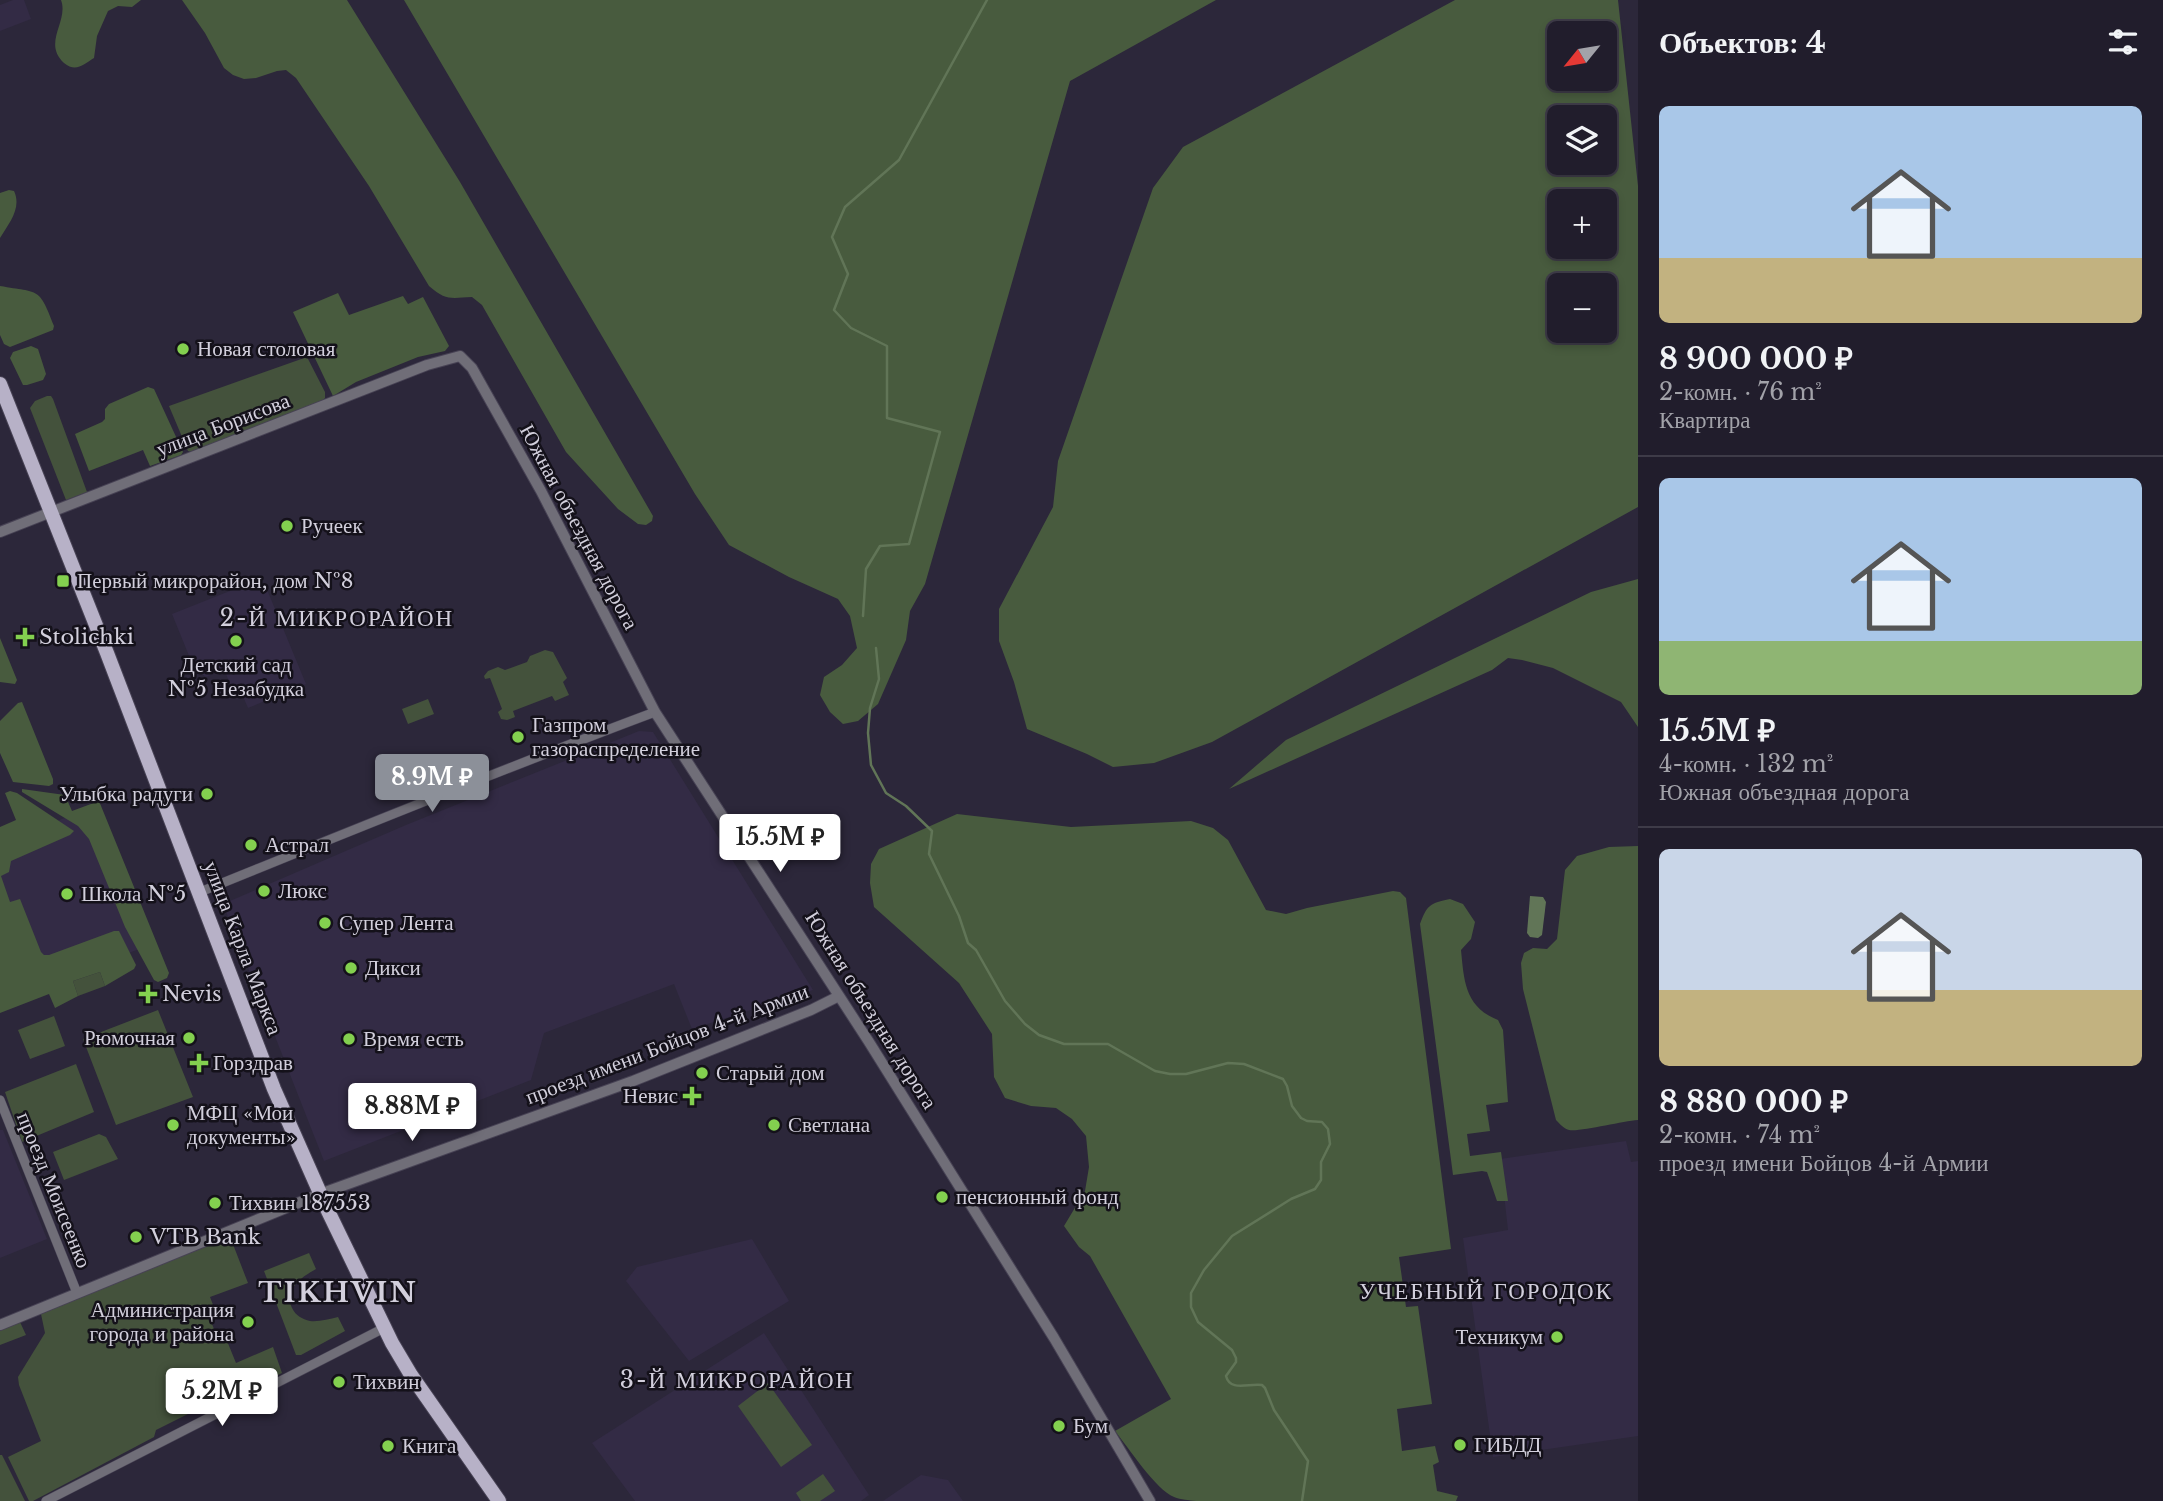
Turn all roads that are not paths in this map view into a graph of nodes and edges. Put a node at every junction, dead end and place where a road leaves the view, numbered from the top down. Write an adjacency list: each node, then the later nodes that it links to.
1 (460, 356): 3 (street, улица Борисова); 5 (street, Южная объездная дорога)
2 (0, 384): 3 (main road, улица Карла Маркса)
3 (51, 512): 4 (street, улица Борисова); 6 (main road, улица Карла Маркса)
4 (0, 532)
5 (655, 712): 6 (street); 7 (street, Южная объездная дорога)
6 (200, 892): 9 (main road, улица Карла Маркса)
7 (839, 996): 9 (street, проезд имени Бойцов 4-й Армии); 15 (street, Южная объездная дорога)
8 (0, 1100): 10 (street, проезд Моисеенко)
9 (320, 1194): 10 (street, проезд имени Бойцов 4-й Армии); 12 (main road, улица Карла Маркса)
10 (77, 1293): 11 (street, проезд имени Бойцов 4-й Армии)
11 (0, 1325)
12 (384, 1328): 13 (street); 14 (main road, улица Карла Маркса)
13 (46, 1501)
14 (499, 1501)
15 (1150, 1501)

